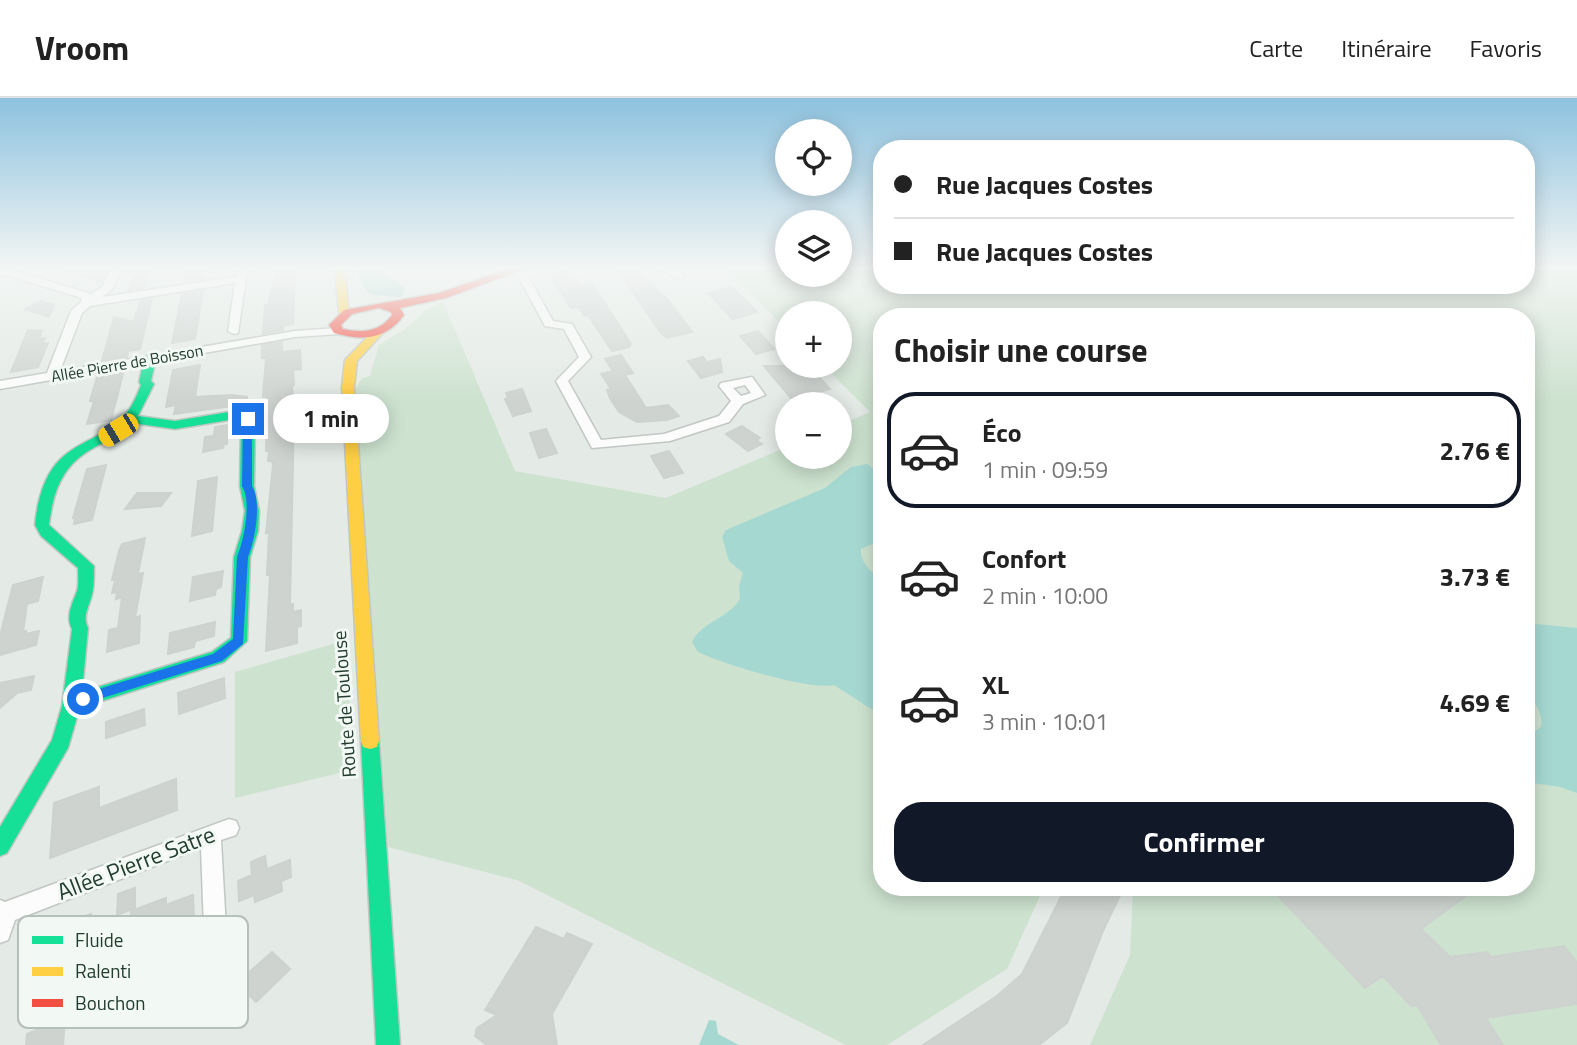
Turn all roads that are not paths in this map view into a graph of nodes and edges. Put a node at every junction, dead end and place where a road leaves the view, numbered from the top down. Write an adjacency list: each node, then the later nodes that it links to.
1 (76, 313): 12 (street)
2 (236, 313): 8 (street)
3 (343, 313): 7 (street, Route de Toulouse)
4 (358, 313): 7 (street)
5 (394, 313): 9 (street)
6 (541, 313): 14 (street)
7 (342, 325): 9 (street); 10 (street, Allée Pierre de Boisson); 11 (street, Route de Toulouse)
8 (234, 331)
9 (377, 333): 11 (street)
10 (150, 359): 12 (street, Allée Pierre de Boisson); 15 (street)
11 (351, 359): 20 (street, Route de Toulouse)
12 (52, 376): 13 (street, Allée Pierre de Boisson)
13 (0, 385)
14 (738, 401)
15 (133, 419): 16 (street); 16 (street)
16 (71, 706): 17 (street)
17 (0, 846)
18 (216, 916): 19 (street, Allée Pierre Satre)
19 (1, 919)
20 (388, 1045)

